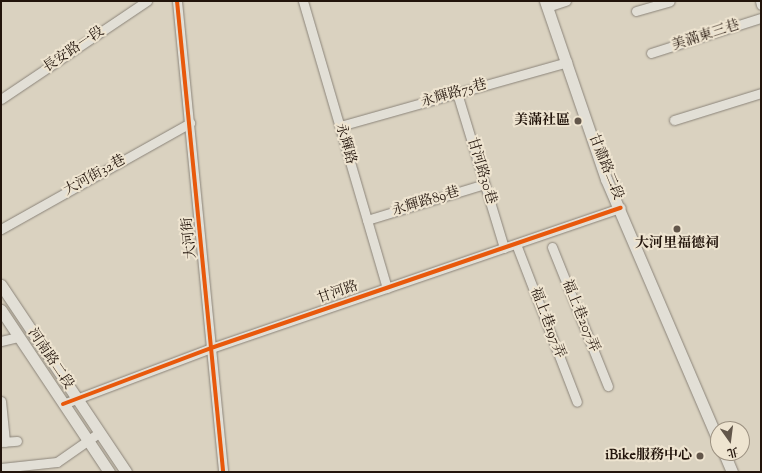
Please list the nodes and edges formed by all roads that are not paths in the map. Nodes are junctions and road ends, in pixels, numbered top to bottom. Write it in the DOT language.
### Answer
graph roads {
  1 [pos="147,1"];
  2 [pos="177,1"];
  3 [pos="566,1"];
  4 [pos="670,1"];
  5 [pos="760,1"];
  6 [pos="306,2"];
  7 [pos="546,4"];
  8 [pos="761,5"];
  9 [pos="636,11"];
  10 [pos="761,18"];
  11 [pos="651,53"];
  12 [pos="567,62"];
  13 [pos="458,93"];
  14 [pos="761,93"];
  15 [pos="1,99"];
  16 [pos="674,120"];
  17 [pos="190,123"];
  18 [pos="340,126"];
  19 [pos="485,184"];
  20 [pos="621,208"];
  21 [pos="367,220"];
  22 [pos="1,229"];
  23 [pos="516,244"];
  24 [pos="552,246"];
  25 [pos="504,248"];
  26 [pos="1,285"];
  27 [pos="387,288"];
  28 [pos="1,310"];
  29 [pos="19,337"];
  30 [pos="1,341"];
  31 [pos="211,348"];
  32 [pos="608,386"];
  33 [pos="76,397"];
  34 [pos="1,401"];
  35 [pos="577,402"];
  36 [pos="63,404"];
  37 [pos="710,421"];
  38 [pos="100,432"];
  39 [pos="87,440"];
  40 [pos="17,441"];
  41 [pos="3,442"];
  42 [pos="727,461"];
  43 [pos="56,462"];
  44 [pos="1,468"];
  45 [pos="58,472"];
  46 [pos="109,472"];
  47 [pos="126,472"];
  48 [pos="223,472"];
  49 [pos="732,472"];
  1 -- 15 [label="street, 長安路一段"];
  2 -- 17 [label="street, 大河街"];
  3 -- 7 [label="street"];
  4 -- 9 [label="street"];
  5 -- 8 [label="street"];
  6 -- 18 [label="street, 永輝路"];
  7 -- 12 [label="street, 甘肅路二段"];
  10 -- 11 [label="street, 美滿東三巷"];
  12 -- 13 [label="street, 永輝路75巷"];
  12 -- 20 [label="street, 甘肅路二段"];
  13 -- 18 [label="street, 永輝路75巷"];
  13 -- 19 [label="street, 甘河路30巷"];
  14 -- 16 [label="street"];
  17 -- 22 [label="street, 大河街32巷"];
  17 -- 31 [label="street, 大河街"];
  18 -- 21 [label="street, 永輝路"];
  19 -- 21 [label="street, 永輝路89巷"];
  19 -- 25 [label="street, 甘河路30巷"];
  20 -- 23 [label="street, 甘河路"];
  20 -- 37 [label="street, 甘肅路二段"];
  21 -- 27 [label="street, 永輝路"];
  23 -- 25 [label="street, 甘河路"];
  23 -- 35 [label="street, 福上巷197弄"];
  24 -- 32 [label="street, 福上巷207弄"];
  25 -- 27 [label="street, 甘河路"];
  26 -- 33 [label="street, 河南路二段"];
  27 -- 31 [label="street, 甘河路"];
  28 -- 29 [label="street, 河南路二段"];
  29 -- 30 [label="street"];
  29 -- 36 [label="street, 河南路二段"];
  31 -- 33 [label="street, 甘河路"];
  31 -- 48 [label="street, 大河街"];
  33 -- 36 [label="street, 甘河路"];
  33 -- 38 [label="street, 河南路二段"];
  34 -- 41 [label="street"];
  36 -- 39 [label="street, 河南路二段"];
  38 -- 39 [label="street"];
  38 -- 47 [label="street, 河南路二段"];
  39 -- 43 [label="street"];
  39 -- 46 [label="street, 河南路二段"];
  40 -- 41 [label="street"];
  42 -- 49 [label="street"];
  43 -- 44 [label="street"];
  43 -- 45 [label="street"];
}
